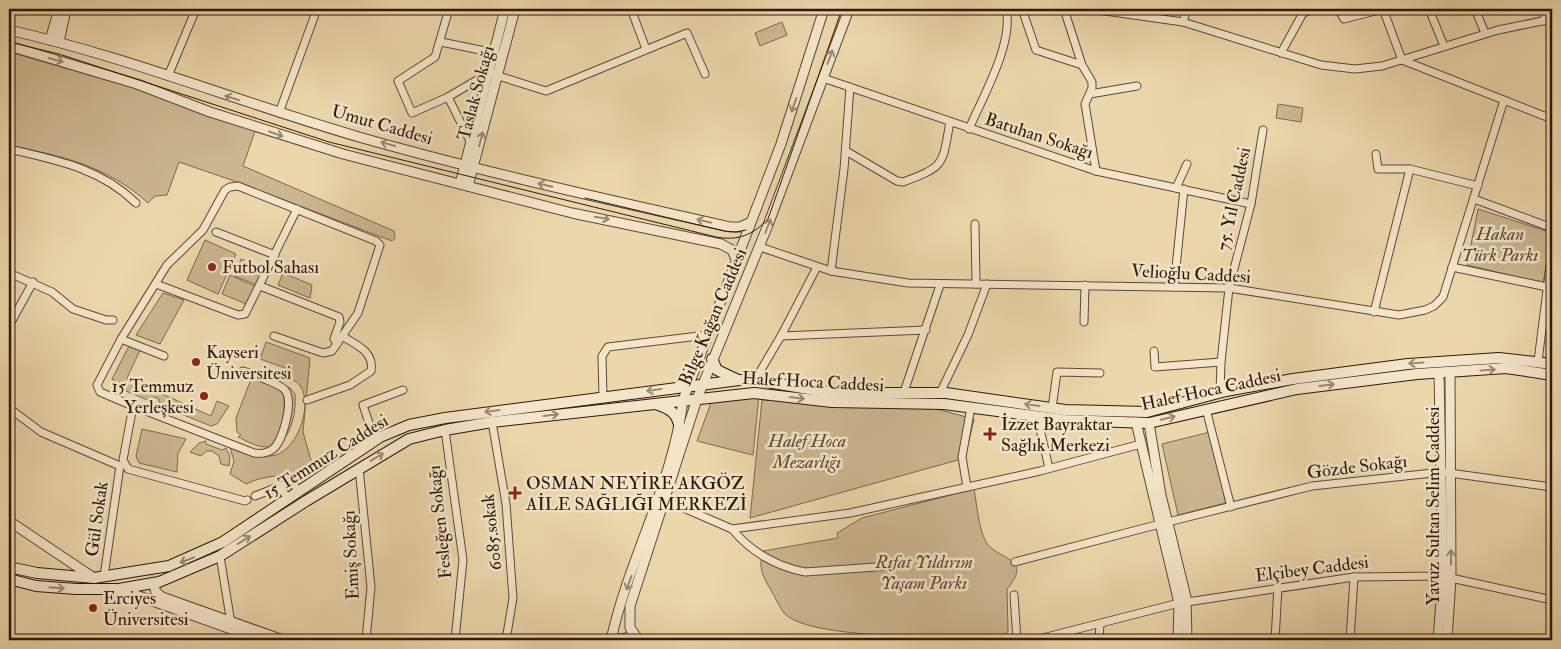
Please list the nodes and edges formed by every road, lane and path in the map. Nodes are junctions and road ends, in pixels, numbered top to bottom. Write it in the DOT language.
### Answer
graph roads {
  1 [pos="59,9"];
  2 [pos="66,9"];
  3 [pos="196,9"];
  4 [pos="317,9"];
  5 [pos="450,9"];
  6 [pos="505,9"];
  7 [pos="515,9"];
  8 [pos="631,9"];
  9 [pos="824,9"];
  10 [pos="849,9"];
  11 [pos="1006,9"];
  12 [pos="1022,9"];
  13 [pos="1064,9"];
  14 [pos="1091,9"];
  15 [pos="1186,9"];
  16 [pos="1314,9"];
  17 [pos="1338,9"];
  18 [pos="1383,9"];
  19 [pos="1429,9"];
  20 [pos="1475,9"];
  21 [pos="1546,9"];
  22 [pos="1552,19"];
  23 [pos="1544,21"];
  24 [pos="1183,22"];
  25 [pos="9,30"];
  26 [pos="1485,34"];
  27 [pos="54,41"];
  28 [pos="441,42"];
  29 [pos="9,46"];
  30 [pos="1444,46"];
  31 [pos="646,49"];
  32 [pos="495,53"];
  33 [pos="1281,53"];
  34 [pos="1402,60"];
  35 [pos="1082,65"];
  36 [pos="493,74"];
  37 [pos="705,74"];
  38 [pos="168,76"];
  39 [pos="823,78"];
  40 [pos="1137,86"];
  41 [pos="850,87"];
  42 [pos="1090,94"];
  43 [pos="448,97"];
  44 [pos="1504,100"];
  45 [pos="279,113"];
  46 [pos="1552,119"];
  47 [pos="950,122"];
  48 [pos="970,129"];
  49 [pos="1263,130"];
  50 [pos="471,143"];
  51 [pos="9,149"];
  52 [pos="846,152"];
  53 [pos="1376,154"];
  54 [pos="1187,164"];
  55 [pos="469,166"];
  56 [pos="1410,169"];
  57 [pos="1096,171"];
  58 [pos="464,185"];
  59 [pos="1478,186"];
  60 [pos="1180,188"];
  61 [pos="1474,199"];
  62 [pos="136,203"];
  63 [pos="1251,204"];
  64 [pos="297,210"];
  65 [pos="751,222"];
  66 [pos="975,224"];
  67 [pos="1552,228"];
  68 [pos="216,232"];
  69 [pos="760,247"];
  70 [pos="275,255"];
  71 [pos="1552,255"];
  72 [pos="737,261"];
  73 [pos="816,267"];
  74 [pos="1452,267"];
  75 [pos="831,270"];
  76 [pos="9,273"];
  77 [pos="33,282"];
  78 [pos="156,284"];
  79 [pos="976,284"];
  80 [pos="987,284"];
  81 [pos="940,285"];
  82 [pos="1085,285"];
  83 [pos="260,286"];
  84 [pos="1174,287"];
  85 [pos="1547,287"];
  86 [pos="1229,288"];
  87 [pos="1549,296"];
  88 [pos="1374,312"];
  89 [pos="113,320"];
  90 [pos="1084,322"];
  91 [pos="9,326"];
  92 [pos="926,330"];
  93 [pos="274,336"];
  94 [pos="342,336"];
  95 [pos="708,336"];
  96 [pos="781,336"];
  97 [pos="121,339"];
  98 [pos="337,344"];
  99 [pos="1154,352"];
  100 [pos="164,356"];
  101 [pos="712,359"];
  102 [pos="1221,362"];
  103 [pos="1538,362"];
  104 [pos="1552,364"];
  105 [pos="243,371"];
  106 [pos="1450,372"];
  107 [pos="1100,373"];
  108 [pos="1438,373"];
  109 [pos="1552,375"];
  110 [pos="739,380"];
  111 [pos="755,380"];
  112 [pos="702,384"];
  113 [pos="688,386"];
  114 [pos="403,390"];
  115 [pos="904,392"];
  116 [pos="940,393"];
  117 [pos="1220,393"];
  118 [pos="603,397"];
  119 [pos="696,399"];
  120 [pos="307,400"];
  121 [pos="683,400"];
  122 [pos="652,404"];
  123 [pos="133,406"];
  124 [pos="9,408"];
  125 [pos="971,408"];
  126 [pos="1052,408"];
  127 [pos="1206,409"];
  128 [pos="1041,417"];
  129 [pos="492,422"];
  130 [pos="1136,422"];
  131 [pos="1148,423"];
  132 [pos="444,430"];
  133 [pos="680,430"];
  134 [pos="374,441"];
  135 [pos="1141,444"];
  136 [pos="359,468"];
  137 [pos="1049,468"];
  138 [pos="1442,472"];
  139 [pos="1452,472"];
  140 [pos="967,487"];
  141 [pos="1552,487"];
  142 [pos="272,489"];
  143 [pos="299,491"];
  144 [pos="255,496"];
  145 [pos="288,498"];
  146 [pos="247,500"];
  147 [pos="665,500"];
  148 [pos="306,501"];
  149 [pos="1230,507"];
  150 [pos="295,508"];
  151 [pos="9,521"];
  152 [pos="1164,523"];
  153 [pos="732,528"];
  154 [pos="220,556"];
  155 [pos="1015,562"];
  156 [pos="890,566"];
  157 [pos="9,567"];
  158 [pos="144,570"];
  159 [pos="116,574"];
  160 [pos="99,577"];
  161 [pos="1354,577"];
  162 [pos="1447,577"];
  163 [pos="9,579"];
  164 [pos="153,583"];
  165 [pos="1278,587"];
  166 [pos="119,589"];
  167 [pos="1014,594"];
  168 [pos="1552,600"];
  169 [pos="1183,603"];
  170 [pos="231,623"];
  171 [pos="1100,624"];
  172 [pos="262,640"];
  173 [pos="283,640"];
  174 [pos="366,640"];
  175 [pos="456,640"];
  176 [pos="506,640"];
  177 [pos="611,640"];
  178 [pos="617,640"];
  179 [pos="638,640"];
  180 [pos="1017,640"];
  181 [pos="1036,640"];
  182 [pos="1099,640"];
  183 [pos="1178,640"];
  184 [pos="1186,640"];
  185 [pos="1275,640"];
  186 [pos="1350,640"];
  187 [pos="1438,640"];
  188 [pos="1447,640"];
  1 -- 27 [label="street"];
  2 -- 27 [label="street"];
  3 -- 38 [label="street"];
  4 -- 45 [label="street"];
  5 -- 28 [label="street"];
  6 -- 32 [label="street, Taslak Sokağı"];
  7 -- 36 [label="street, Taslak Sokağı"];
  8 -- 31 [label="street"];
  9 -- 65 [label="street, Bilge Kağan Caddesi, one-way"];
  39 -- 10 [label="street, Bilge Kağan Caddesi, one-way"];
  11 -- 48 [label="street"];
  12 -- 35 [label="street"];
  13 -- 35 [label="street"];
  14 -- 24 [label="street"];
  15 -- 24 [label="street"];
  16 -- 33 [label="street"];
  17 -- 18 [label="street"];
  18 -- 34 [label="street"];
  19 -- 30 [label="street"];
  20 -- 26 [label="street"];
  21 -- 23 [label="street"];
  22 -- 23 [label="street"];
  23 -- 26 [label="street"];
  24 -- 33 [label="street"];
  25 -- 27 [label="street, Umut Caddesi"];
  26 -- 30 [label="street"];
  27 -- 38 [label="street, Umut Caddesi"];
  28 -- 32 [label="street"];
  28 -- 43 [label="street"];
  29 -- 58 [label="street, Umut Caddesi, one-way"];
  30 -- 34 [label="street"];
  31 -- 36 [label="street"];
  31 -- 37 [label="street"];
  32 -- 36 [label="street, Taslak Sokağı"];
  33 -- 34 [label="street"];
  34 -- 44 [label="street"];
  35 -- 42 [label="street"];
  36 -- 43 [label="street"];
  36 -- 50 [label="street, Taslak Sokağı"];
  55 -- 36 [label="street, Taslak Sokağı, one-way"];
  45 -- 38 [label="street, Umut Caddesi, one-way"];
  39 -- 41 [label="street, Batuhan Sokağı"];
  69 -- 39 [label="street, Bilge Kağan Caddesi, one-way"];
  40 -- 42 [label="street"];
  41 -- 47 [label="street, Batuhan Sokağı"];
  41 -- 52 [label="street"];
  42 -- 57 [label="street"];
  43 -- 50 [label="street"];
  44 -- 46 [label="street"];
  44 -- 59 [label="street, Velioğlu Caddesi"];
  55 -- 45 [label="street, Umut Caddesi, one-way"];
  47 -- 48 [label="street, Batuhan Sokağı"];
  47 -- 52 [label="street"];
  48 -- 57 [label="street, Batuhan Sokağı"];
  49 -- 63 [label="street, 75. Yıl Caddesi"];
  50 -- 55 [label="street, Taslak Sokağı"];
  51 -- 62 [label="street"];
  52 -- 75 [label="street"];
  53 -- 56 [label="street"];
  54 -- 60 [label="street"];
  55 -- 58 [label="street, Taslak Sokağı"];
  65 -- 55 [label="street, Umut Caddesi, one-way"];
  56 -- 59 [label="street"];
  56 -- 88 [label="street"];
  57 -- 60 [label="street, Batuhan Sokağı"];
  58 -- 72 [label="street, Umut Caddesi, one-way"];
  59 -- 61 [label="street, Velioğlu Caddesi"];
  60 -- 63 [label="street, Batuhan Sokağı"];
  60 -- 84 [label="street"];
  61 -- 67 [label="street"];
  61 -- 74 [label="street, Velioğlu Caddesi"];
  63 -- 86 [label="street, 75. Yıl Caddesi"];
  64 -- 70 [label="street"];
  64 -- 78 [label="street"];
  64 -- 94 [label="street"];
  65 -- 72 [label="street, Bilge Kağan Caddesi"];
  66 -- 79 [label="street"];
  68 -- 70 [label="street"];
  69 -- 73 [label="street, Velioğlu Caddesi"];
  69 -- 101 [label="street, Bilge Kağan Caddesi"];
  70 -- 83 [label="street"];
  71 -- 85 [label="street"];
  72 -- 95 [label="street, Bilge Kağan Caddesi"];
  73 -- 75 [label="street, Velioğlu Caddesi"];
  73 -- 96 [label="street"];
  74 -- 85 [label="street"];
  74 -- 88 [label="street, Velioğlu Caddesi"];
  75 -- 81 [label="street, Velioğlu Caddesi"];
  76 -- 77 [label="street"];
  77 -- 89 [label="street"];
  77 -- 91 [label="street"];
  78 -- 83 [label="street"];
  78 -- 97 [label="street"];
  79 -- 80 [label="street, Velioğlu Caddesi"];
  79 -- 81 [label="street, Velioğlu Caddesi"];
  80 -- 82 [label="street, Velioğlu Caddesi"];
  80 -- 116 [label="street"];
  81 -- 92 [label="street"];
  82 -- 84 [label="street, Velioğlu Caddesi"];
  82 -- 90 [label="street"];
  83 -- 98 [label="street"];
  84 -- 86 [label="street, Velioğlu Caddesi"];
  85 -- 87 [label="street"];
  86 -- 88 [label="street, Velioğlu Caddesi"];
  86 -- 102 [label="street, 75. Yıl Caddesi"];
  87 -- 103 [label="street"];
  92 -- 96 [label="street"];
  92 -- 115 [label="street"];
  93 -- 98 [label="street"];
  94 -- 98 [label="street"];
  94 -- 120 [label="street"];
  95 -- 113 [label="street, Bilge Kağan Caddesi"];
  95 -- 118 [label="street"];
  96 -- 111 [label="street"];
  97 -- 100 [label="street"];
  97 -- 123 [label="street"];
  99 -- 102 [label="street"];
  101 -- 110 [label="main road"];
  101 -- 112 [label="street, Bilge Kağan Caddesi"];
  102 -- 117 [label="street, 75. Yıl Caddesi"];
  103 -- 104 [label="main road, Halef Hoca Caddesi"];
  103 -- 117 [label="main road, Halef Hoca Caddesi, one-way"];
  105 -- 123 [label="street"];
  106 -- 108 [label="main road, Halef Hoca Caddesi"];
  106 -- 109 [label="main road, Halef Hoca Caddesi, one-way"];
  106 -- 139 [label="street, Yavuz Sultan Selim Caddesi"];
  107 -- 126 [label="street"];
  127 -- 108 [label="main road, Halef Hoca Caddesi, one-way"];
  108 -- 138 [label="street, Yavuz Sultan Selim Caddesi"];
  110 -- 111 [label="main road, Halef Hoca Caddesi"];
  110 -- 112 [label="main road, Halef Hoca Caddesi"];
  111 -- 115 [label="main road, Halef Hoca Caddesi"];
  112 -- 113 [label="main road, 15 Temmuz Caddesi"];
  112 -- 119 [label="street, Bilge Kağan Caddesi"];
  113 -- 118 [label="main road, 15 Temmuz Caddesi, one-way"];
  113 -- 121 [label="street, Bilge Kağan Caddesi"];
  114 -- 134 [label="street"];
  115 -- 116 [label="main road, Halef Hoca Caddesi"];
  126 -- 116 [label="main road, Halef Hoca Caddesi, one-way"];
  117 -- 126 [label="main road, Halef Hoca Caddesi"];
  118 -- 134 [label="main road, 15 Temmuz Caddesi, one-way"];
  119 -- 121 [label="main road, 15 Temmuz Caddesi"];
  119 -- 125 [label="main road, Halef Hoca Caddesi, one-way"];
  119 -- 147 [label="street, Bilge Kağan Caddesi"];
  121 -- 122 [label="main road, 15 Temmuz Caddesi"];
  121 -- 133 [label="street, Bilge Kağan Caddesi"];
  129 -- 122 [label="main road, 15 Temmuz Caddesi, one-way"];
  122 -- 133 [label="main road"];
  123 -- 146 [label="street"];
  124 -- 160 [label="street, Gül Sokak"];
  125 -- 128 [label="main road, Halef Hoca Caddesi"];
  125 -- 140 [label="street"];
  131 -- 127 [label="main road, Halef Hoca Caddesi, one-way"];
  127 -- 149 [label="street"];
  128 -- 130 [label="main road, Halef Hoca Caddesi"];
  128 -- 137 [label="street"];
  129 -- 132 [label="main road, 15 Temmuz Caddesi"];
  129 -- 176 [label="street, 6085.sokak"];
  130 -- 131 [label="main road, Halef Hoca Caddesi"];
  130 -- 135 [label="street"];
  131 -- 152 [label="street"];
  136 -- 132 [label="main road, 15 Temmuz Caddesi, one-way"];
  132 -- 175 [label="street, Fesleğen Sokağı"];
  133 -- 177 [label="street, Bilge Kağan Caddesi, one-way"];
  134 -- 143 [label="main road, 15 Temmuz Caddesi"];
  135 -- 137 [label="street"];
  135 -- 152 [label="street"];
  136 -- 148 [label="main road, 15 Temmuz Caddesi"];
  136 -- 174 [label="street, Emiş Sokağı"];
  137 -- 140 [label="street"];
  138 -- 139 [label="street, Gözde Sokağı"];
  138 -- 149 [label="street, Gözde Sokağı"];
  138 -- 162 [label="street, Yavuz Sultan Selim Caddesi"];
  139 -- 141 [label="street, Gözde Sokağı"];
  162 -- 139 [label="street, Yavuz Sultan Selim Caddesi, one-way"];
  140 -- 153 [label="street"];
  142 -- 143 [label="street"];
  142 -- 144 [label="street"];
  142 -- 145 [label="street"];
  143 -- 145 [label="main road, 15 Temmuz Caddesi"];
  143 -- 148 [label="main road"];
  145 -- 150 [label="main road"];
  145 -- 158 [label="main road, 15 Temmuz Caddesi, one-way"];
  147 -- 153 [label="street"];
  147 -- 179 [label="street, Bilge Kağan Caddesi"];
  148 -- 150 [label="main road, 15 Temmuz Caddesi"];
  149 -- 152 [label="street, Gözde Sokağı"];
  154 -- 150 [label="main road, 15 Temmuz Caddesi, one-way"];
  151 -- 160 [label="street"];
  152 -- 155 [label="street, Gözde Sokağı"];
  152 -- 169 [label="street"];
  153 -- 156 [label="street"];
  154 -- 164 [label="main road, 15 Temmuz Caddesi"];
  154 -- 170 [label="street"];
  157 -- 160 [label="main road, 15 Temmuz Caddesi"];
  158 -- 159 [label="main road, 15 Temmuz Caddesi"];
  158 -- 164 [label="main road"];
  159 -- 160 [label="main road, 15 Temmuz Caddesi"];
  159 -- 166 [label="main road"];
  161 -- 162 [label="street, Elçibey Caddesi"];
  161 -- 165 [label="street, Elçibey Caddesi"];
  161 -- 186 [label="street"];
  162 -- 168 [label="street, Elçibey Caddesi"];
  162 -- 187 [label="street, Yavuz Sultan Selim Caddesi"];
  162 -- 188 [label="street, Yavuz Sultan Selim Caddesi"];
  163 -- 166 [label="main road, 15 Temmuz Caddesi, one-way"];
  164 -- 166 [label="main road, 15 Temmuz Caddesi"];
  164 -- 170 [label="street"];
  165 -- 169 [label="street, Elçibey Caddesi"];
  165 -- 185 [label="street"];
  166 -- 172 [label="street"];
  167 -- 180 [label="street"];
  169 -- 171 [label="street, Elçibey Caddesi"];
  169 -- 183 [label="street"];
  169 -- 184 [label="street"];
  170 -- 173 [label="street"];
  171 -- 181 [label="street, Elçibey Caddesi"];
  171 -- 182 [label="street"];
  178 -- 179 [label="street"];
}
